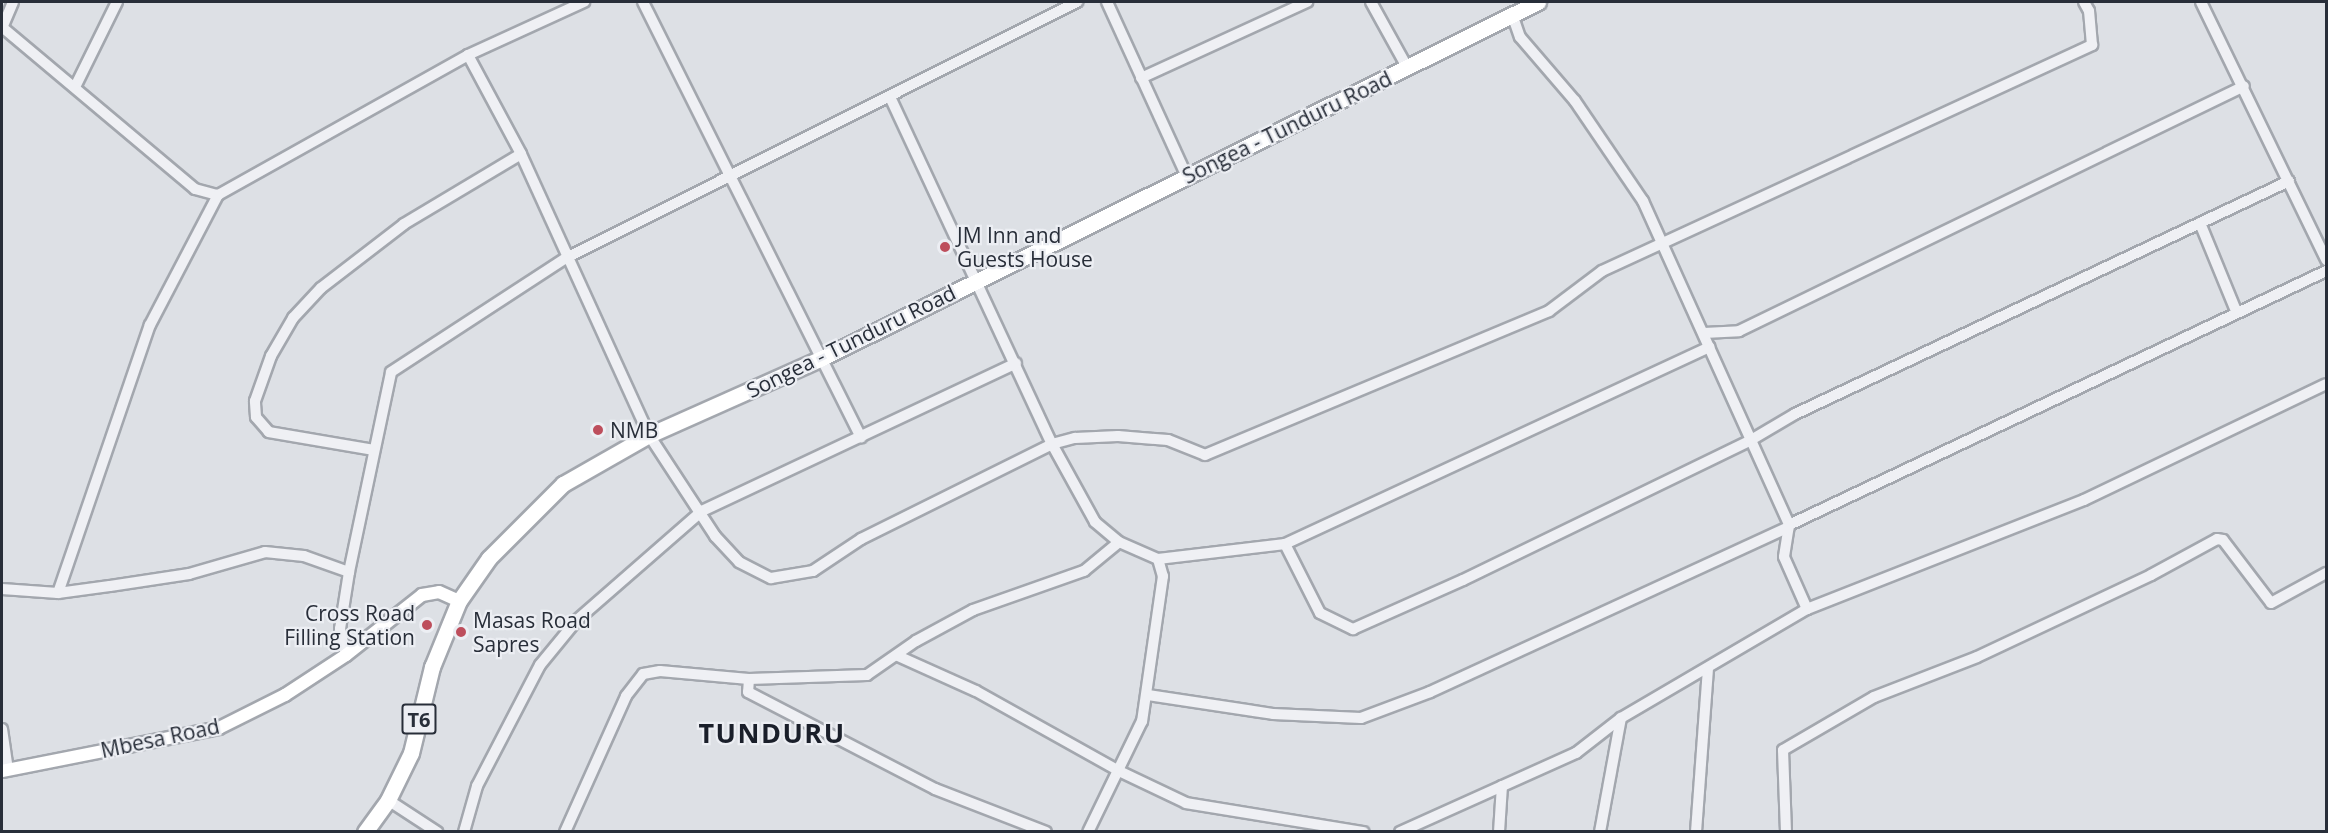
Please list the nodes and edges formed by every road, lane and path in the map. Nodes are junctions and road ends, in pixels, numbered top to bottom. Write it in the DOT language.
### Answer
graph roads {
  1 [pos="13,2"];
  2 [pos="117,2"];
  3 [pos="584,2"];
  4 [pos="643,2"];
  5 [pos="1077,2"];
  6 [pos="1107,2"];
  7 [pos="1307,2"];
  8 [pos="1371,2"];
  9 [pos="1538,2"];
  10 [pos="2084,2"];
  11 [pos="2201,2"];
  12 [pos="1513,16"];
  13 [pos="2,27"];
  14 [pos="468,55"];
  15 [pos="1407,67"];
  16 [pos="1141,78"];
  17 [pos="2244,86"];
  18 [pos="75,87"];
  19 [pos="890,98"];
  20 [pos="521,154"];
  21 [pos="731,174"];
  22 [pos="1187,177"];
  23 [pos="2289,180"];
  24 [pos="218,195"];
  25 [pos="2200,223"];
  26 [pos="1663,245"];
  27 [pos="566,258"];
  28 [pos="2326,260"];
  29 [pos="2326,271"];
  30 [pos="976,281"];
  31 [pos="2237,313"];
  32 [pos="1704,333"];
  33 [pos="1710,347"];
  34 [pos="820,358"];
  35 [pos="1016,363"];
  36 [pos="2326,384"];
  37 [pos="649,435"];
  38 [pos="861,438"];
  39 [pos="1751,440"];
  40 [pos="1052,444"];
  41 [pos="374,450"];
  42 [pos="702,511"];
  43 [pos="1789,526"];
  44 [pos="1119,542"];
  45 [pos="1285,544"];
  46 [pos="1158,559"];
  47 [pos="349,572"];
  48 [pos="2326,573"];
  49 [pos="2,589"];
  50 [pos="58,593"];
  51 [pos="459,601"];
  52 [pos="1807,609"];
  53 [pos="346,655"];
  54 [pos="898,656"];
  55 [pos="1708,668"];
  56 [pos="749,679"];
  57 [pos="1148,695"];
  58 [pos="1621,718"];
  59 [pos="2,729"];
  60 [pos="5,771"];
  61 [pos="1119,771"];
  62 [pos="1502,786"];
  63 [pos="388,800"];
  64 [pos="365,831"];
  65 [pos="437,831"];
  66 [pos="464,831"];
  67 [pos="565,831"];
  68 [pos="1046,831"];
  69 [pos="1088,831"];
  70 [pos="1364,831"];
  71 [pos="1400,831"];
  72 [pos="1499,831"];
  73 [pos="1600,831"];
  74 [pos="1696,831"];
  75 [pos="1786,831"];
  1 -- 13 [label="street"];
  2 -- 18 [label="street"];
  3 -- 14 [label="street"];
  4 -- 21 [label="street"];
  5 -- 19 [label="street"];
  6 -- 16 [label="street"];
  7 -- 16 [label="street"];
  8 -- 15 [label="street"];
  9 -- 12 [label="highway, Songea - Tunduru Road / T6"];
  10 -- 26 [label="street"];
  11 -- 17 [label="street"];
  12 -- 15 [label="highway, Songea - Tunduru Road / T6"];
  12 -- 26 [label="street"];
  13 -- 18 [label="street"];
  14 -- 20 [label="street"];
  14 -- 24 [label="street"];
  15 -- 22 [label="highway, Songea - Tunduru Road / T6"];
  16 -- 22 [label="street"];
  17 -- 23 [label="street"];
  17 -- 32 [label="street"];
  18 -- 24 [label="street"];
  19 -- 21 [label="street"];
  19 -- 30 [label="street"];
  20 -- 27 [label="street"];
  20 -- 41 [label="street"];
  21 -- 27 [label="street"];
  21 -- 34 [label="street"];
  22 -- 30 [label="highway, Songea - Tunduru Road / T6"];
  23 -- 25 [label="street"];
  23 -- 28 [label="street"];
  24 -- 50 [label="street"];
  25 -- 31 [label="street"];
  25 -- 39 [label="street"];
  26 -- 32 [label="street"];
  26 -- 40 [label="street"];
  27 -- 37 [label="street"];
  27 -- 41 [label="street"];
  29 -- 31 [label="street"];
  30 -- 34 [label="highway, Songea - Tunduru Road / T6"];
  30 -- 35 [label="street"];
  31 -- 43 [label="street"];
  32 -- 33 [label="street"];
  33 -- 39 [label="street"];
  33 -- 45 [label="street"];
  34 -- 37 [label="highway, Songea - Tunduru Road / T6"];
  34 -- 38 [label="street"];
  35 -- 38 [label="street"];
  35 -- 40 [label="street"];
  36 -- 52 [label="street"];
  37 -- 42 [label="street"];
  37 -- 51 [label="highway, Songea - Tunduru Road / T6"];
  38 -- 42 [label="street"];
  39 -- 43 [label="street"];
  39 -- 45 [label="street"];
  40 -- 42 [label="street"];
  40 -- 44 [label="street"];
  41 -- 47 [label="street"];
  42 -- 66 [label="street"];
  43 -- 52 [label="street"];
  43 -- 57 [label="street"];
  44 -- 46 [label="street"];
  44 -- 54 [label="street"];
  45 -- 46 [label="street"];
  46 -- 57 [label="street"];
  47 -- 50 [label="street"];
  47 -- 53 [label="street"];
  48 -- 75 [label="street"];
  49 -- 50 [label="street"];
  51 -- 53 [label="main road, Mbesa Road"];
  51 -- 63 [label="highway, T6"];
  52 -- 55 [label="street"];
  53 -- 60 [label="main road, Mbesa Road"];
  54 -- 56 [label="street"];
  54 -- 61 [label="street"];
  55 -- 58 [label="street"];
  55 -- 74 [label="street"];
  56 -- 67 [label="street"];
  56 -- 68 [label="street"];
  57 -- 61 [label="street"];
  58 -- 62 [label="street"];
  58 -- 73 [label="street"];
  59 -- 60 [label="street"];
  61 -- 69 [label="street"];
  61 -- 70 [label="street"];
  62 -- 71 [label="street"];
  62 -- 72 [label="street"];
  63 -- 64 [label="highway, T6"];
  63 -- 65 [label="street"];
}
